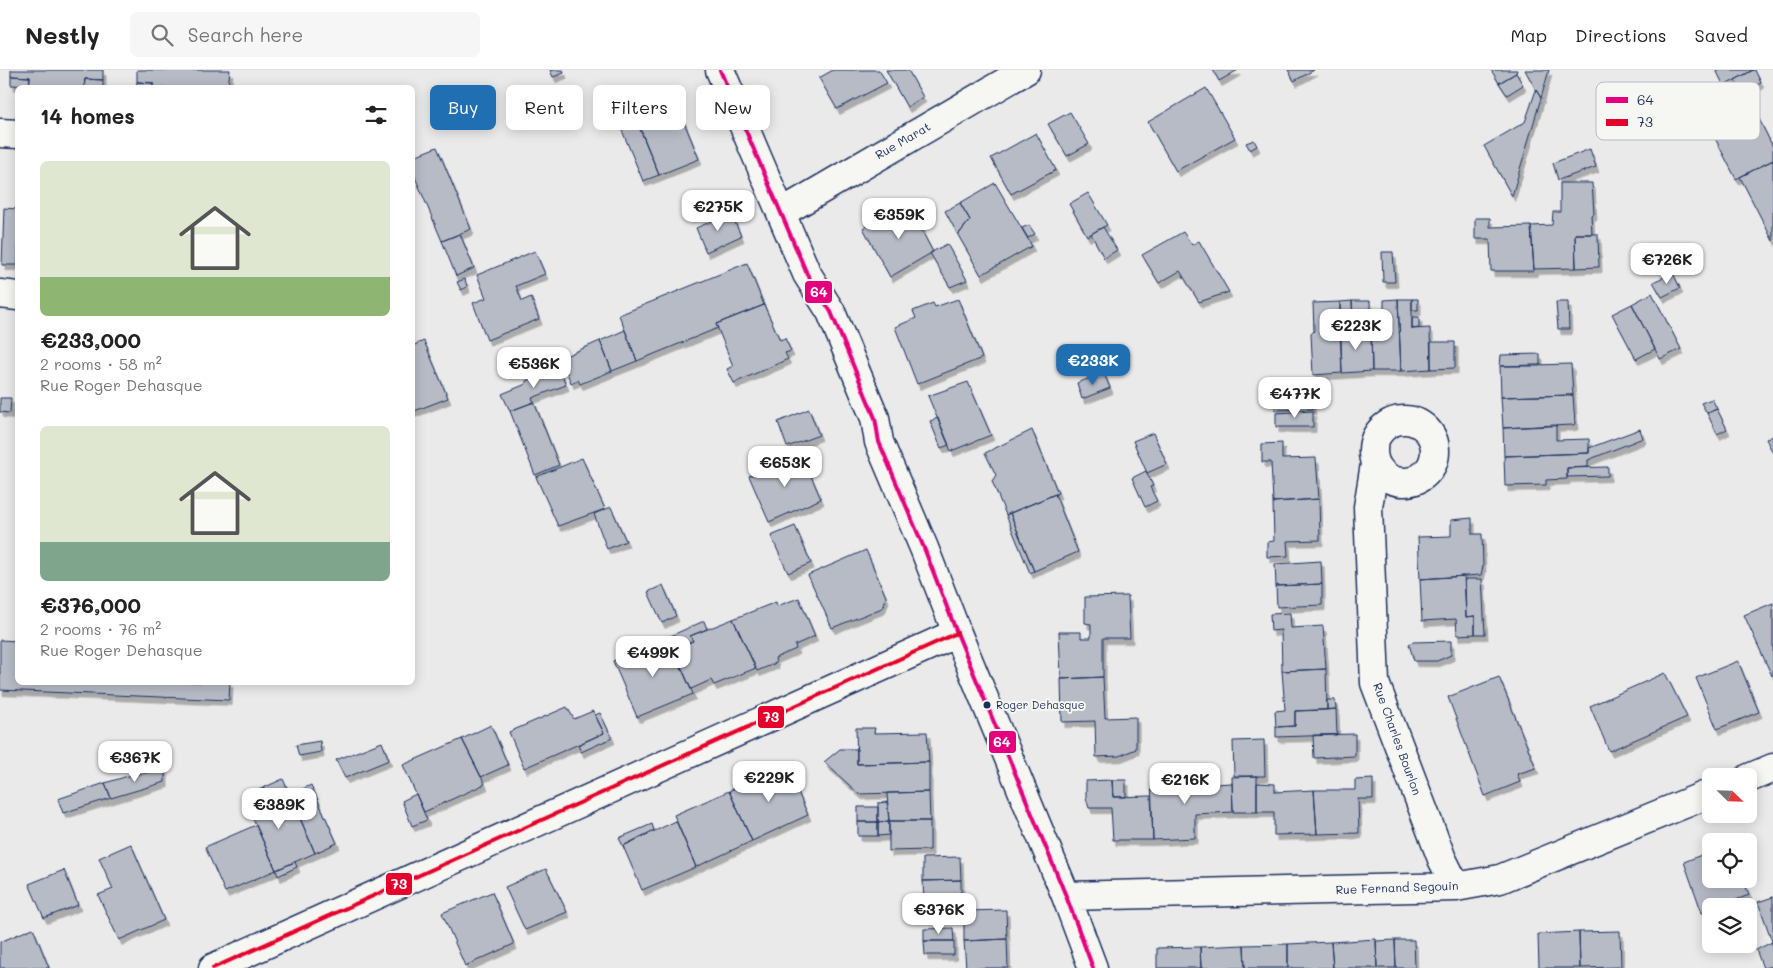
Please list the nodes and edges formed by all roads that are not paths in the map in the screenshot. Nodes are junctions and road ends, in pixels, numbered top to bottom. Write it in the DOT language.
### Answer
graph roads {
  1 [pos="720,70"];
  2 [pos="1026,70"];
  3 [pos="0,133"];
  4 [pos="15,134"];
  5 [pos="781,213"];
  6 [pos="0,294"];
  7 [pos="15,296"];
  8 [pos="1376,464"];
  9 [pos="957,633"];
  10 [pos="1773,768"];
  11 [pos="1758,774"];
  12 [pos="1702,797"];
  13 [pos="1456,887"];
  14 [pos="1066,896"];
  15 [pos="213,968"];
  16 [pos="1093,968"];
  1 -- 5 [label="street"];
  2 -- 5 [label="street, Rue Marat"];
  3 -- 4 [label="street"];
  5 -- 9 [label="street"];
  6 -- 7 [label="street"];
  8 -- 13 [label="street, Rue Charles Bourlon"];
  9 -- 14 [label="street"];
  9 -- 15 [label="street"];
  10 -- 11 [label="street"];
  12 -- 13 [label="street, Rue Fernand Segouin"];
  13 -- 14 [label="street, Rue Fernand Segouin"];
  14 -- 16 [label="street"];
}
